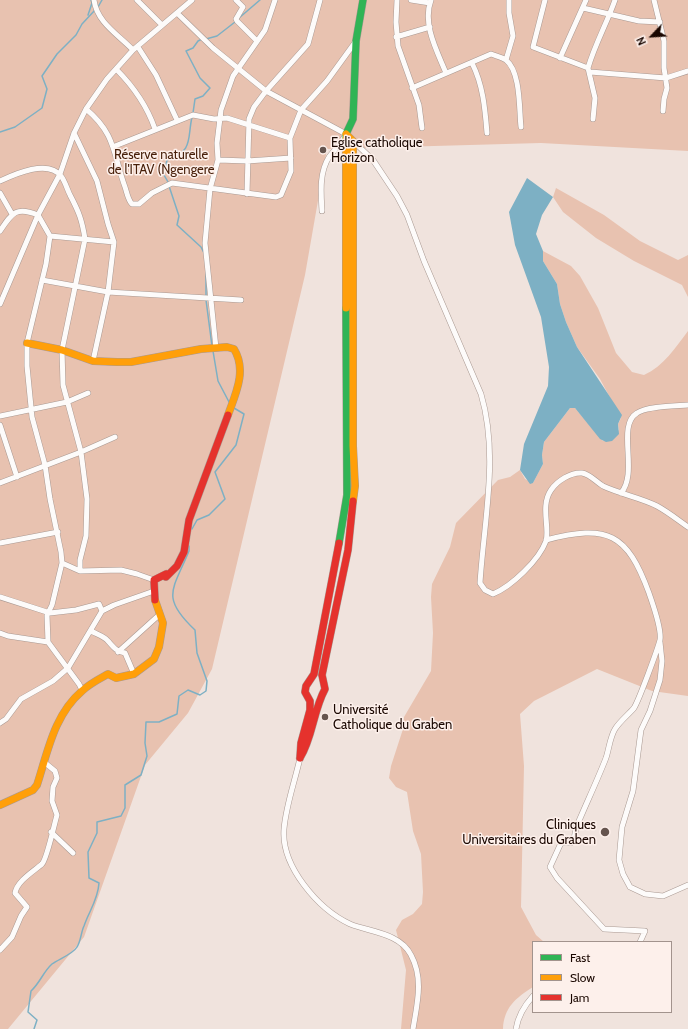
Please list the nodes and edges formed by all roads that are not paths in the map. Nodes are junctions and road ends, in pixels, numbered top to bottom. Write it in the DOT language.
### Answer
graph roads {
  1 [pos="94,0"];
  2 [pos="137,0"];
  3 [pos="191,0"];
  4 [pos="236,0"];
  5 [pos="275,0"];
  6 [pos="320,0"];
  7 [pos="363,0"];
  8 [pos="397,0"];
  9 [pos="411,0"];
  10 [pos="509,0"];
  11 [pos="545,0"];
  12 [pos="586,0"];
  13 [pos="615,0"];
  14 [pos="654,0"];
  15 [pos="430,2"];
  16 [pos="583,8"];
  17 [pos="178,12"];
  18 [pos="610,15"];
  19 [pos="660,22"];
  20 [pos="162,25"];
  21 [pos="430,27"];
  22 [pos="396,38"];
  23 [pos="257,41"];
  24 [pos="356,41"];
  25 [pos="136,49"];
  26 [pos="560,58"];
  27 [pos="506,60"];
  28 [pos="472,63"];
  29 [pos="237,68"];
  30 [pos="116,69"];
  31 [pos="589,70"];
  32 [pos="688,71"];
  33 [pos="446,73"];
  34 [pos="666,78"];
  35 [pos="412,88"];
  36 [pos="266,91"];
  37 [pos="86,109"];
  38 [pos="301,110"];
  39 [pos="663,111"];
  40 [pos="220,119"];
  41 [pos="593,119"];
  42 [pos="177,120"];
  43 [pos="248,125"];
  44 [pos="521,127"];
  45 [pos="422,128"];
  46 [pos="155,129"];
  47 [pos="74,133"];
  48 [pos="487,133"];
  49 [pos="346,134"];
  50 [pos="290,138"];
  51 [pos="354,142"];
  52 [pos="115,146"];
  53 [pos="291,158"];
  54 [pos="218,160"];
  55 [pos="247,161"];
  56 [pos="60,174"];
  57 [pos="0,181"];
  58 [pos="210,189"];
  59 [pos="0,194"];
  60 [pos="247,194"];
  61 [pos="322,211"];
  62 [pos="12,214"];
  63 [pos="38,215"];
  64 [pos="0,231"];
  65 [pos="50,236"];
  66 [pos="85,239"];
  67 [pos="114,242"];
  68 [pos="42,280"];
  69 [pos="75,286"];
  70 [pos="108,292"];
  71 [pos="207,299"];
  72 [pos="241,300"];
  73 [pos="0,304"];
  74 [pos="27,343"];
  75 [pos="213,348"];
  76 [pos="62,350"];
  77 [pos="93,361"];
  78 [pos="88,393"];
  79 [pos="67,402"];
  80 [pos="688,405"];
  81 [pos="31,410"];
  82 [pos="0,416"];
  83 [pos="0,425"];
  84 [pos="115,437"];
  85 [pos="81,452"];
  86 [pos="45,465"];
  87 [pos="17,477"];
  88 [pos="0,483"];
  89 [pos="620,494"];
  90 [pos="688,527"];
  91 [pos="58,532"];
  92 [pos="546,540"];
  93 [pos="0,543"];
  94 [pos="62,564"];
  95 [pos="80,571"];
  96 [pos="154,580"];
  97 [pos="154,591"];
  98 [pos="0,597"];
  99 [pos="102,611"];
  100 [pos="50,613"];
  101 [pos="159,615"];
  102 [pos="91,631"];
  103 [pos="0,633"];
  104 [pos="660,639"];
  105 [pos="48,642"];
  106 [pos="118,652"];
  107 [pos="68,668"];
  108 [pos="134,674"];
  109 [pos="314,674"];
  110 [pos="322,675"];
  111 [pos="82,690"];
  112 [pos="310,701"];
  113 [pos="318,702"];
  114 [pos="0,723"];
  115 [pos="300,758"];
  116 [pos="44,762"];
  117 [pos="0,805"];
  118 [pos="51,832"];
  119 [pos="73,853"];
  120 [pos="688,885"];
  121 [pos="640,941"];
  122 [pos="0,950"];
  123 [pos="532,997"];
  124 [pos="413,1029"];
  125 [pos="516,1029"];
  1 -- 25 [label="street"];
  2 -- 20 [label="street"];
  3 -- 17 [label="street"];
  4 -- 23 [label="street"];
  5 -- 23 [label="street"];
  6 -- 36 [label="street"];
  7 -- 24 [label="street"];
  8 -- 22 [label="street"];
  9 -- 15 [label="street"];
  10 -- 27 [label="street"];
  11 -- 26 [label="street"];
  12 -- 16 [label="street"];
  13 -- 18 [label="street"];
  14 -- 19 [label="street"];
  15 -- 21 [label="street"];
  16 -- 18 [label="street"];
  16 -- 26 [label="street"];
  17 -- 20 [label="street"];
  17 -- 29 [label="street"];
  18 -- 19 [label="street"];
  18 -- 31 [label="street"];
  19 -- 34 [label="street"];
  20 -- 25 [label="street"];
  21 -- 22 [label="street"];
  21 -- 33 [label="street"];
  22 -- 35 [label="street"];
  23 -- 29 [label="street"];
  24 -- 38 [label="street"];
  24 -- 49 [label="street"];
  25 -- 30 [label="street"];
  25 -- 42 [label="street"];
  26 -- 31 [label="street"];
  27 -- 28 [label="street"];
  27 -- 44 [label="street"];
  28 -- 33 [label="street"];
  28 -- 48 [label="street"];
  29 -- 36 [label="street"];
  29 -- 40 [label="street"];
  30 -- 37 [label="street"];
  30 -- 46 [label="street"];
  31 -- 34 [label="street"];
  31 -- 41 [label="street"];
  32 -- 34 [label="street"];
  33 -- 35 [label="street"];
  34 -- 39 [label="street"];
  35 -- 45 [label="street"];
  36 -- 38 [label="street"];
  36 -- 43 [label="street"];
  37 -- 47 [label="street"];
  37 -- 52 [label="street"];
  38 -- 49 [label="street"];
  38 -- 50 [label="street"];
  40 -- 42 [label="street"];
  40 -- 43 [label="street"];
  40 -- 54 [label="street"];
  42 -- 46 [label="street"];
  43 -- 50 [label="street"];
  43 -- 55 [label="street"];
  46 -- 52 [label="street"];
  47 -- 56 [label="street"];
  47 -- 67 [label="street"];
  49 -- 51 [label="street"];
  49 -- 61 [label="street"];
  49 -- 109 [label="street"];
  50 -- 53 [label="street"];
  51 -- 92 [label="street"];
  51 -- 110 [label="street"];
  52 -- 58 [label="street"];
  53 -- 55 [label="street"];
  53 -- 60 [label="street"];
  54 -- 55 [label="street"];
  54 -- 58 [label="street"];
  55 -- 60 [label="street"];
  56 -- 57 [label="street"];
  56 -- 63 [label="street"];
  56 -- 66 [label="street"];
  58 -- 60 [label="street"];
  58 -- 71 [label="street"];
  59 -- 62 [label="street"];
  62 -- 63 [label="street"];
  62 -- 64 [label="street"];
  63 -- 65 [label="street"];
  63 -- 73 [label="street"];
  65 -- 66 [label="street"];
  65 -- 68 [label="street"];
  66 -- 67 [label="street"];
  66 -- 69 [label="street"];
  67 -- 70 [label="street"];
  68 -- 69 [label="street"];
  68 -- 74 [label="street"];
  69 -- 70 [label="street"];
  69 -- 76 [label="street"];
  70 -- 71 [label="street"];
  70 -- 77 [label="street"];
  71 -- 72 [label="street"];
  71 -- 75 [label="street"];
  74 -- 76 [label="street"];
  74 -- 81 [label="street"];
  75 -- 77 [label="street"];
  75 -- 96 [label="street"];
  76 -- 77 [label="street"];
  76 -- 79 [label="street"];
  78 -- 79 [label="street"];
  79 -- 81 [label="street"];
  79 -- 85 [label="street"];
  80 -- 89 [label="street"];
  81 -- 82 [label="street"];
  81 -- 86 [label="street"];
  83 -- 87 [label="street"];
  84 -- 85 [label="street"];
  85 -- 86 [label="street"];
  85 -- 95 [label="street"];
  86 -- 87 [label="street"];
  86 -- 91 [label="street"];
  87 -- 88 [label="street"];
  89 -- 90 [label="street"];
  89 -- 92 [label="street"];
  91 -- 93 [label="street"];
  91 -- 94 [label="street"];
  92 -- 104 [label="street"];
  94 -- 95 [label="street"];
  94 -- 100 [label="street"];
  95 -- 96 [label="street"];
  96 -- 97 [label="street"];
  97 -- 99 [label="street"];
  97 -- 101 [label="street"];
  98 -- 100 [label="street"];
  99 -- 100 [label="street"];
  99 -- 102 [label="street"];
  100 -- 105 [label="street"];
  101 -- 106 [label="street"];
  101 -- 108 [label="street"];
  102 -- 106 [label="street"];
  102 -- 107 [label="street"];
  103 -- 105 [label="street"];
  104 -- 120 [label="street"];
  104 -- 121 [label="street"];
  105 -- 107 [label="street"];
  106 -- 108 [label="street"];
  107 -- 111 [label="street"];
  107 -- 114 [label="street"];
  108 -- 111 [label="street"];
  109 -- 110 [label="street"];
  109 -- 112 [label="street"];
  110 -- 113 [label="street"];
  111 -- 116 [label="street"];
  112 -- 113 [label="street"];
  112 -- 115 [label="street"];
  113 -- 115 [label="street"];
  115 -- 124 [label="street"];
  116 -- 117 [label="street"];
  116 -- 118 [label="street"];
  118 -- 119 [label="street"];
  118 -- 122 [label="street"];
  123 -- 125 [label="street"];
}
